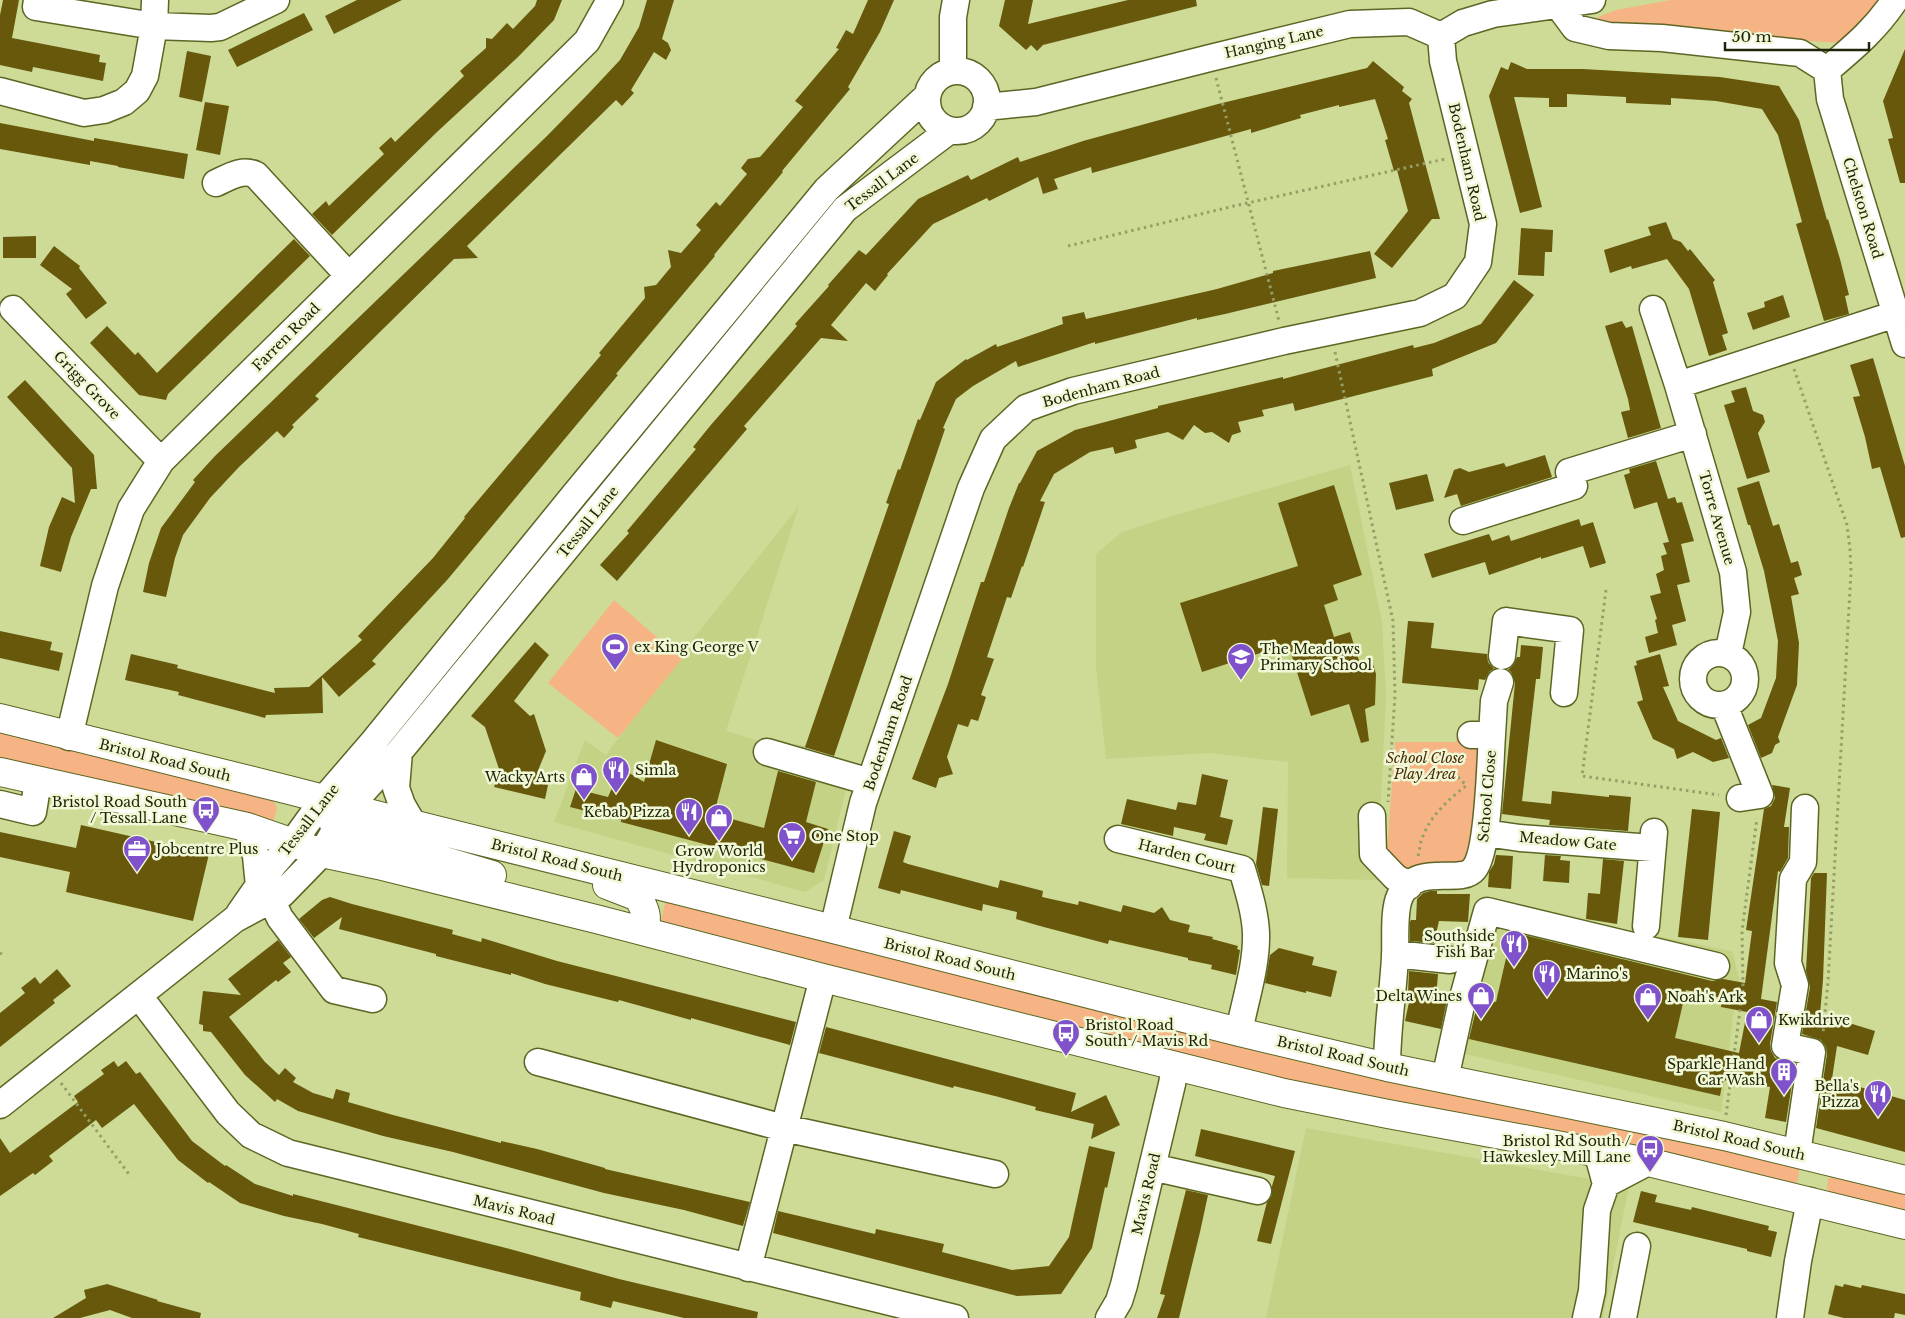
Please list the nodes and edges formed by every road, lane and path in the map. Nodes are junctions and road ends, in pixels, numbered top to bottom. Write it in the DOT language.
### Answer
graph roads {
  1 [pos="37,0"];
  2 [pos="155,0"];
  3 [pos="276,0"];
  4 [pos="610,0"];
  5 [pos="956,0"];
  6 [pos="1592,0"];
  7 [pos="1895,0"];
  8 [pos="1558,5"];
  9 [pos="154,26"];
  10 [pos="1441,36"];
  11 [pos="1210,58"];
  12 [pos="953,70"];
  13 [pos="1827,70"];
  14 [pos="0,91"];
  15 [pos="926,97"];
  16 [pos="986,107"];
  17 [pos="950,130"];
  18 [pos="1465,154"];
  19 [pos="216,183"];
  20 [pos="1249,203"];
  21 [pos="1068,246"];
  22 [pos="349,276"];
  23 [pos="1653,309"];
  24 [pos="13,310"];
  25 [pos="1896,314"];
  26 [pos="1331,332"];
  27 [pos="1284,341"];
  28 [pos="1905,344"];
  29 [pos="1788,349"];
  30 [pos="1678,385"];
  31 [pos="1693,434"];
  32 [pos="161,462"];
  33 [pos="1463,521"];
  34 [pos="1606,590"];
  35 [pos="1728,654"];
  36 [pos="1502,656"];
  37 [pos="1497,691"];
  38 [pos="1564,693"];
  39 [pos="1724,705"];
  40 [pos="0,718"];
  41 [pos="69,736"];
  42 [pos="399,752"];
  43 [pos="768,752"];
  44 [pos="0,772"];
  45 [pos="1458,777"];
  46 [pos="1478,779"];
  47 [pos="38,781"];
  48 [pos="870,782"];
  49 [pos="1750,797"];
  50 [pos="0,804"];
  51 [pos="1805,808"];
  52 [pos="336,812"];
  53 [pos="1380,813"];
  54 [pos="413,824"];
  55 [pos="247,828"];
  56 [pos="1485,833"];
  57 [pos="1118,838"];
  58 [pos="293,842"];
  59 [pos="322,853"];
  60 [pos="569,863"];
  61 [pos="1415,882"];
  62 [pos="265,893"];
  63 [pos="596,919"];
  64 [pos="1646,926"];
  65 [pos="833,929"];
  66 [pos="643,931"];
  67 [pos="1395,954"];
  68 [pos="1450,960"];
  69 [pos="1716,966"];
  70 [pos="823,978"];
  71 [pos="139,996"];
  72 [pos="373,999"];
  73 [pos="1239,1032"];
  74 [pos="1823,1034"];
  75 [pos="538,1062"];
  76 [pos="48,1067"];
  77 [pos="1175,1067"];
  78 [pos="1387,1067"];
  79 [pos="1445,1079"];
  80 [pos="0,1105"];
  81 [pos="784,1128"];
  82 [pos="1724,1136"];
  83 [pos="1596,1151"];
  84 [pos="1806,1155"];
  85 [pos="1648,1162"];
  86 [pos="1152,1167"];
  87 [pos="996,1174"];
  88 [pos="130,1178"];
  89 [pos="1905,1180"];
  90 [pos="1606,1184"];
  91 [pos="1258,1192"];
  92 [pos="1810,1201"];
  93 [pos="1905,1225"];
  94 [pos="1637,1246"];
  95 [pos="748,1268"];
  96 [pos="955,1318"];
  97 [pos="1109,1318"];
  98 [pos="1586,1318"];
  99 [pos="1623,1318"];
  100 [pos="1790,1318"];
  1 -- 9 [label="street"];
  2 -- 9 [label="street"];
  3 -- 9 [label="street"];
  4 -- 22 [label="street, Farren Road"];
  5 -- 12 [label="street"];
  6 -- 8 [label="street"];
  7 -- 13 [label="street"];
  8 -- 10 [label="street"];
  8 -- 13 [label="street"];
  9 -- 14 [label="street"];
  10 -- 11 [label="street, Hanging Lane"];
  10 -- 18 [label="street, Bodenham Road"];
  11 -- 16 [label="street, Hanging Lane"];
  11 -- 20 [label="path"];
  12 -- 15 [label="street"];
  12 -- 16 [label="street"];
  13 -- 25 [label="street, Chelston Road"];
  15 -- 17 [label="street"];
  15 -- 52 [label="street, Tessall Lane"];
  16 -- 17 [label="street"];
  17 -- 42 [label="street, Tessall Lane"];
  18 -- 20 [label="path"];
  18 -- 26 [label="street, Bodenham Road"];
  19 -- 22 [label="street"];
  20 -- 21 [label="path"];
  20 -- 27 [label="path"];
  22 -- 32 [label="street, Farren Road"];
  23 -- 30 [label="street, Torre Avenue"];
  24 -- 32 [label="street, Grigg Grove"];
  25 -- 28 [label="street, Chelston Road"];
  25 -- 29 [label="street"];
  26 -- 27 [label="street, Bodenham Road"];
  26 -- 53 [label="path"];
  27 -- 48 [label="street, Bodenham Road"];
  29 -- 30 [label="street"];
  29 -- 74 [label="path"];
  30 -- 31 [label="street, Torre Avenue"];
  31 -- 33 [label="street"];
  31 -- 35 [label="street, Torre Avenue"];
  32 -- 41 [label="street, Farren Road"];
  34 -- 49 [label="path"];
  35 -- 39 [label="street"];
  35 -- 39 [label="street"];
  36 -- 38 [label="street"];
  37 -- 46 [label="street, School Close"];
  39 -- 49 [label="street"];
  40 -- 41 [label="highway, Bristol Road South"];
  41 -- 52 [label="highway, Bristol Road South"];
  42 -- 52 [label="street, Tessall Lane"];
  42 -- 54 [label="street"];
  43 -- 48 [label="street"];
  44 -- 47 [label="highway"];
  45 -- 46 [label="path"];
  46 -- 56 [label="street, School Close"];
  46 -- 61 [label="path"];
  47 -- 50 [label="street"];
  47 -- 55 [label="highway"];
  48 -- 65 [label="street, Bodenham Road"];
  49 -- 82 [label="path"];
  51 -- 84 [label="street"];
  52 -- 54 [label="highway, Bristol Road South"];
  52 -- 58 [label="street, Tessall Lane"];
  52 -- 59 [label="street, Tessall Lane"];
  52 -- 63 [label="highway"];
  53 -- 61 [label="street"];
  54 -- 60 [label="highway, Bristol Road South"];
  55 -- 58 [label="highway"];
  55 -- 62 [label="street"];
  56 -- 61 [label="street, School Close"];
  56 -- 64 [label="street, Meadow Gate"];
  57 -- 73 [label="street, Harden Court"];
  58 -- 59 [label="highway"];
  58 -- 62 [label="street, Tessall Lane"];
  59 -- 62 [label="street, Tessall Lane"];
  59 -- 63 [label="highway"];
  60 -- 65 [label="highway, Bristol Road South"];
  60 -- 66 [label="highway"];
  61 -- 67 [label="street"];
  62 -- 71 [label="street, Tessall Lane"];
  62 -- 72 [label="street"];
  63 -- 66 [label="highway"];
  65 -- 73 [label="highway, Bristol Road South"];
  66 -- 70 [label="highway"];
  67 -- 68 [label="street"];
  67 -- 78 [label="street"];
  69 -- 79 [label="street"];
  70 -- 77 [label="highway"];
  70 -- 81 [label="street"];
  71 -- 76 [label="street, Tessall Lane"];
  71 -- 95 [label="street, Mavis Road"];
  73 -- 78 [label="highway, Bristol Road South"];
  75 -- 81 [label="street"];
  76 -- 80 [label="street, Tessall Lane"];
  76 -- 88 [label="path"];
  77 -- 83 [label="highway"];
  77 -- 86 [label="street, Mavis Road"];
  78 -- 79 [label="highway, Bristol Road South"];
  79 -- 82 [label="highway, Bristol Road South"];
  81 -- 87 [label="street"];
  81 -- 95 [label="street"];
  82 -- 84 [label="highway, Bristol Road South"];
  83 -- 85 [label="highway"];
  83 -- 90 [label="street"];
  84 -- 89 [label="highway, Bristol Road South"];
  84 -- 92 [label="highway"];
  85 -- 90 [label="street"];
  85 -- 92 [label="highway"];
  86 -- 91 [label="street"];
  86 -- 97 [label="street, Mavis Road"];
  90 -- 98 [label="street"];
  92 -- 93 [label="highway"];
  92 -- 100 [label="street"];
  94 -- 99 [label="street"];
  95 -- 96 [label="street, Mavis Road"];
}
